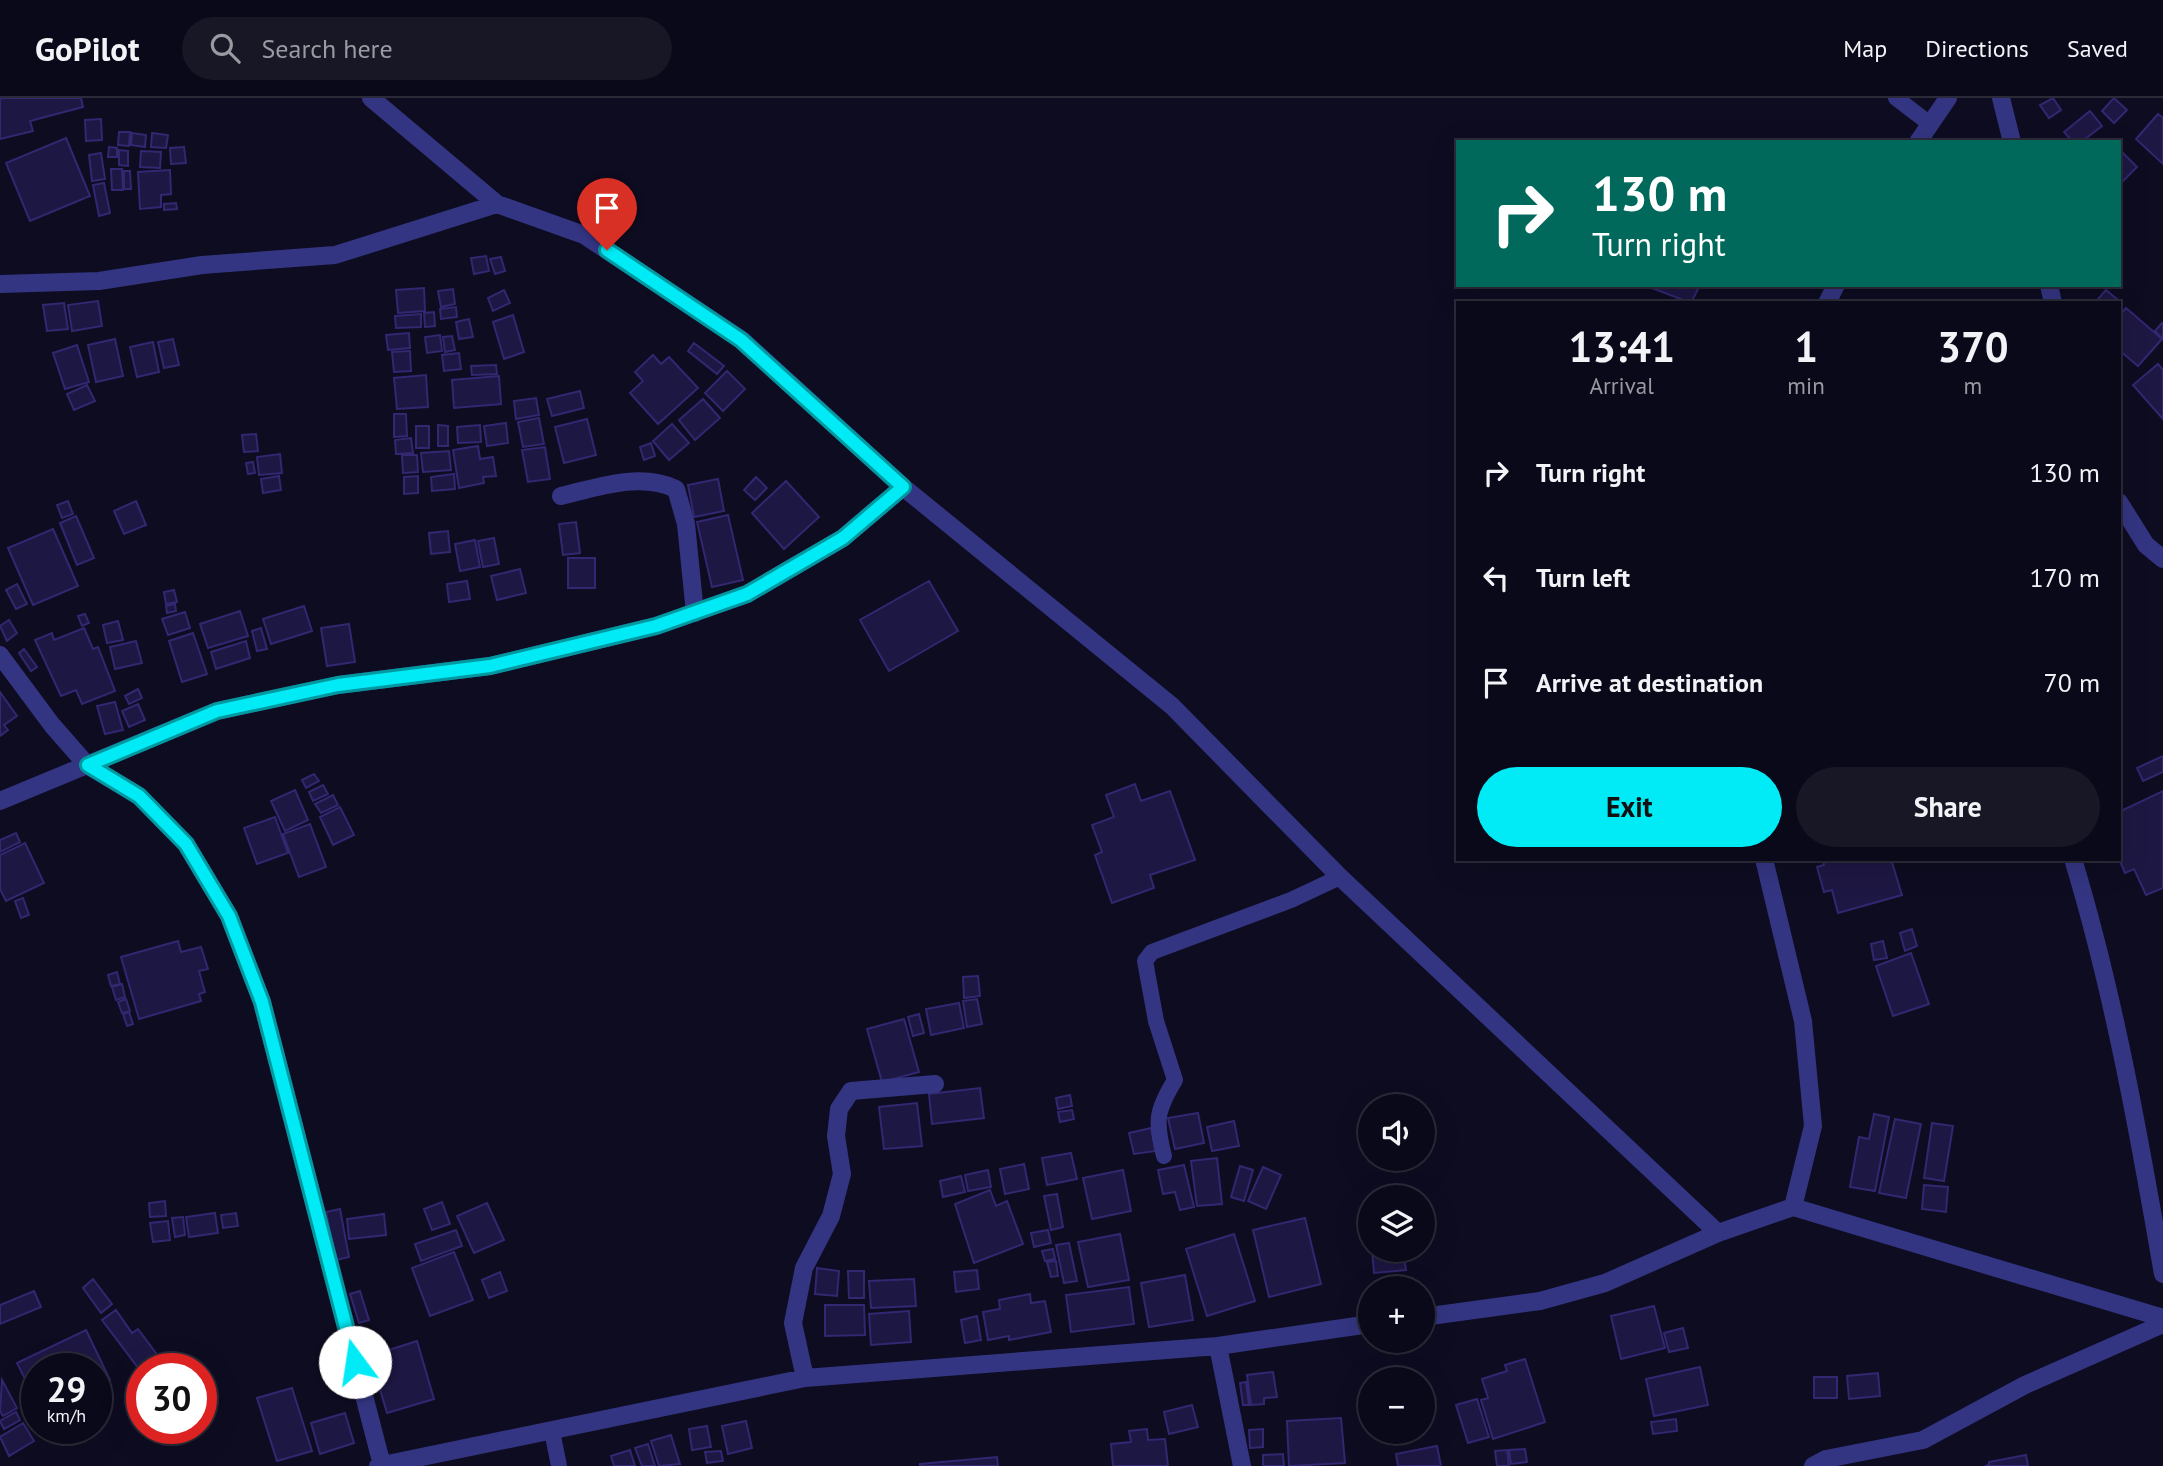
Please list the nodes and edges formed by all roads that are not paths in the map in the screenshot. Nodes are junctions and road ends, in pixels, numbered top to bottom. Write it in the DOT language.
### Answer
graph roads {
  1 [pos="371,98"];
  2 [pos="1896,98"];
  3 [pos="1948,98"];
  4 [pos="2001,98"];
  5 [pos="1930,124"];
  6 [pos="1919,140"];
  7 [pos="2012,140"];
  8 [pos="497,204"];
  9 [pos="0,284"];
  10 [pos="903,487"];
  11 [pos="561,496"];
  12 [pos="2121,505"];
  13 [pos="2163,559"];
  14 [pos="695,613"];
  15 [pos="0,655"];
  16 [pos="88,765"];
  17 [pos="0,801"];
  18 [pos="1763,861"];
  19 [pos="2074,861"];
  20 [pos="1340,877"];
  21 [pos="935,1084"];
  22 [pos="1164,1156"];
  23 [pos="1793,1207"];
  24 [pos="1718,1233"];
  25 [pos="2163,1274"];
  26 [pos="1435,1315"];
  27 [pos="2163,1318"];
  28 [pos="2163,1324"];
  29 [pos="1358,1326"];
  30 [pos="1218,1346"];
  31 [pos="805,1378"];
  32 [pos="552,1431"];
  33 [pos="380,1465"];
  34 [pos="559,1466"];
  35 [pos="1242,1466"];
  36 [pos="1813,1466"];
  1 -- 8 [label="street"];
  2 -- 5 [label="lane"];
  3 -- 5 [label="street"];
  4 -- 7 [label="street"];
  5 -- 6 [label="street"];
  8 -- 9 [label="street"];
  8 -- 10 [label="street"];
  10 -- 14 [label="street"];
  10 -- 20 [label="street"];
  11 -- 14 [label="street"];
  12 -- 13 [label="street"];
  14 -- 16 [label="street"];
  15 -- 16 [label="street"];
  16 -- 17 [label="street"];
  16 -- 33 [label="street"];
  18 -- 23 [label="street"];
  19 -- 25 [label="street"];
  20 -- 22 [label="lane"];
  20 -- 24 [label="street"];
  21 -- 31 [label="street"];
  23 -- 24 [label="street"];
  23 -- 27 [label="street"];
  24 -- 26 [label="street"];
  28 -- 36 [label="street"];
  29 -- 30 [label="street"];
  30 -- 31 [label="street"];
  30 -- 35 [label="street"];
  31 -- 32 [label="street"];
  32 -- 33 [label="street"];
  32 -- 34 [label="lane"];
}
